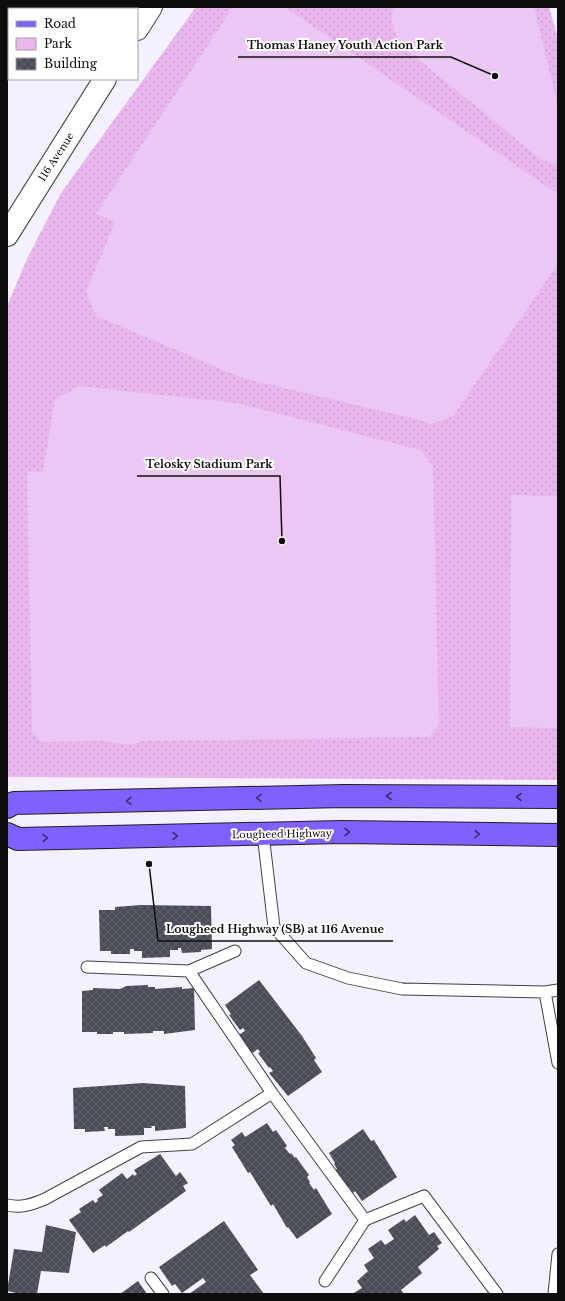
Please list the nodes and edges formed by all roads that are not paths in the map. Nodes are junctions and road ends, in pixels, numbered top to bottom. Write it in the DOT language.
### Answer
graph roads {
  1 [pos="151,7"];
  2 [pos="138,27"];
  3 [pos="104,80"];
  4 [pos="7,235"];
  5 [pos="558,797"];
  6 [pos="7,807"];
  7 [pos="7,834"];
  8 [pos="263,834"];
  9 [pos="558,835"];
  10 [pos="235,952"];
  11 [pos="87,967"];
  12 [pos="189,971"];
  13 [pos="558,990"];
  14 [pos="545,992"];
  15 [pos="558,1063"];
  16 [pos="272,1093"];
  17 [pos="7,1205"];
  18 [pos="365,1220"];
  19 [pos="558,1254"];
  20 [pos="151,1278"];
  21 [pos="325,1281"];
  22 [pos="162,1294"];
  23 [pos="497,1294"];
  24 [pos="554,1294"];
  1 -- 2 [label="street"];
  3 -- 4 [label="street, 116 Avenue"];
  5 -- 6 [label="main road, one-way"];
  7 -- 8 [label="main road, Lougheed Highway, one-way"];
  8 -- 9 [label="main road, Lougheed Highway, one-way"];
  8 -- 14 [label="lane"];
  10 -- 12 [label="lane"];
  11 -- 12 [label="lane"];
  12 -- 16 [label="lane"];
  13 -- 14 [label="lane"];
  14 -- 15 [label="lane"];
  16 -- 17 [label="lane"];
  16 -- 18 [label="lane"];
  18 -- 21 [label="lane"];
  18 -- 23 [label="lane"];
  19 -- 24 [label="lane"];
  20 -- 22 [label="lane"];
}
